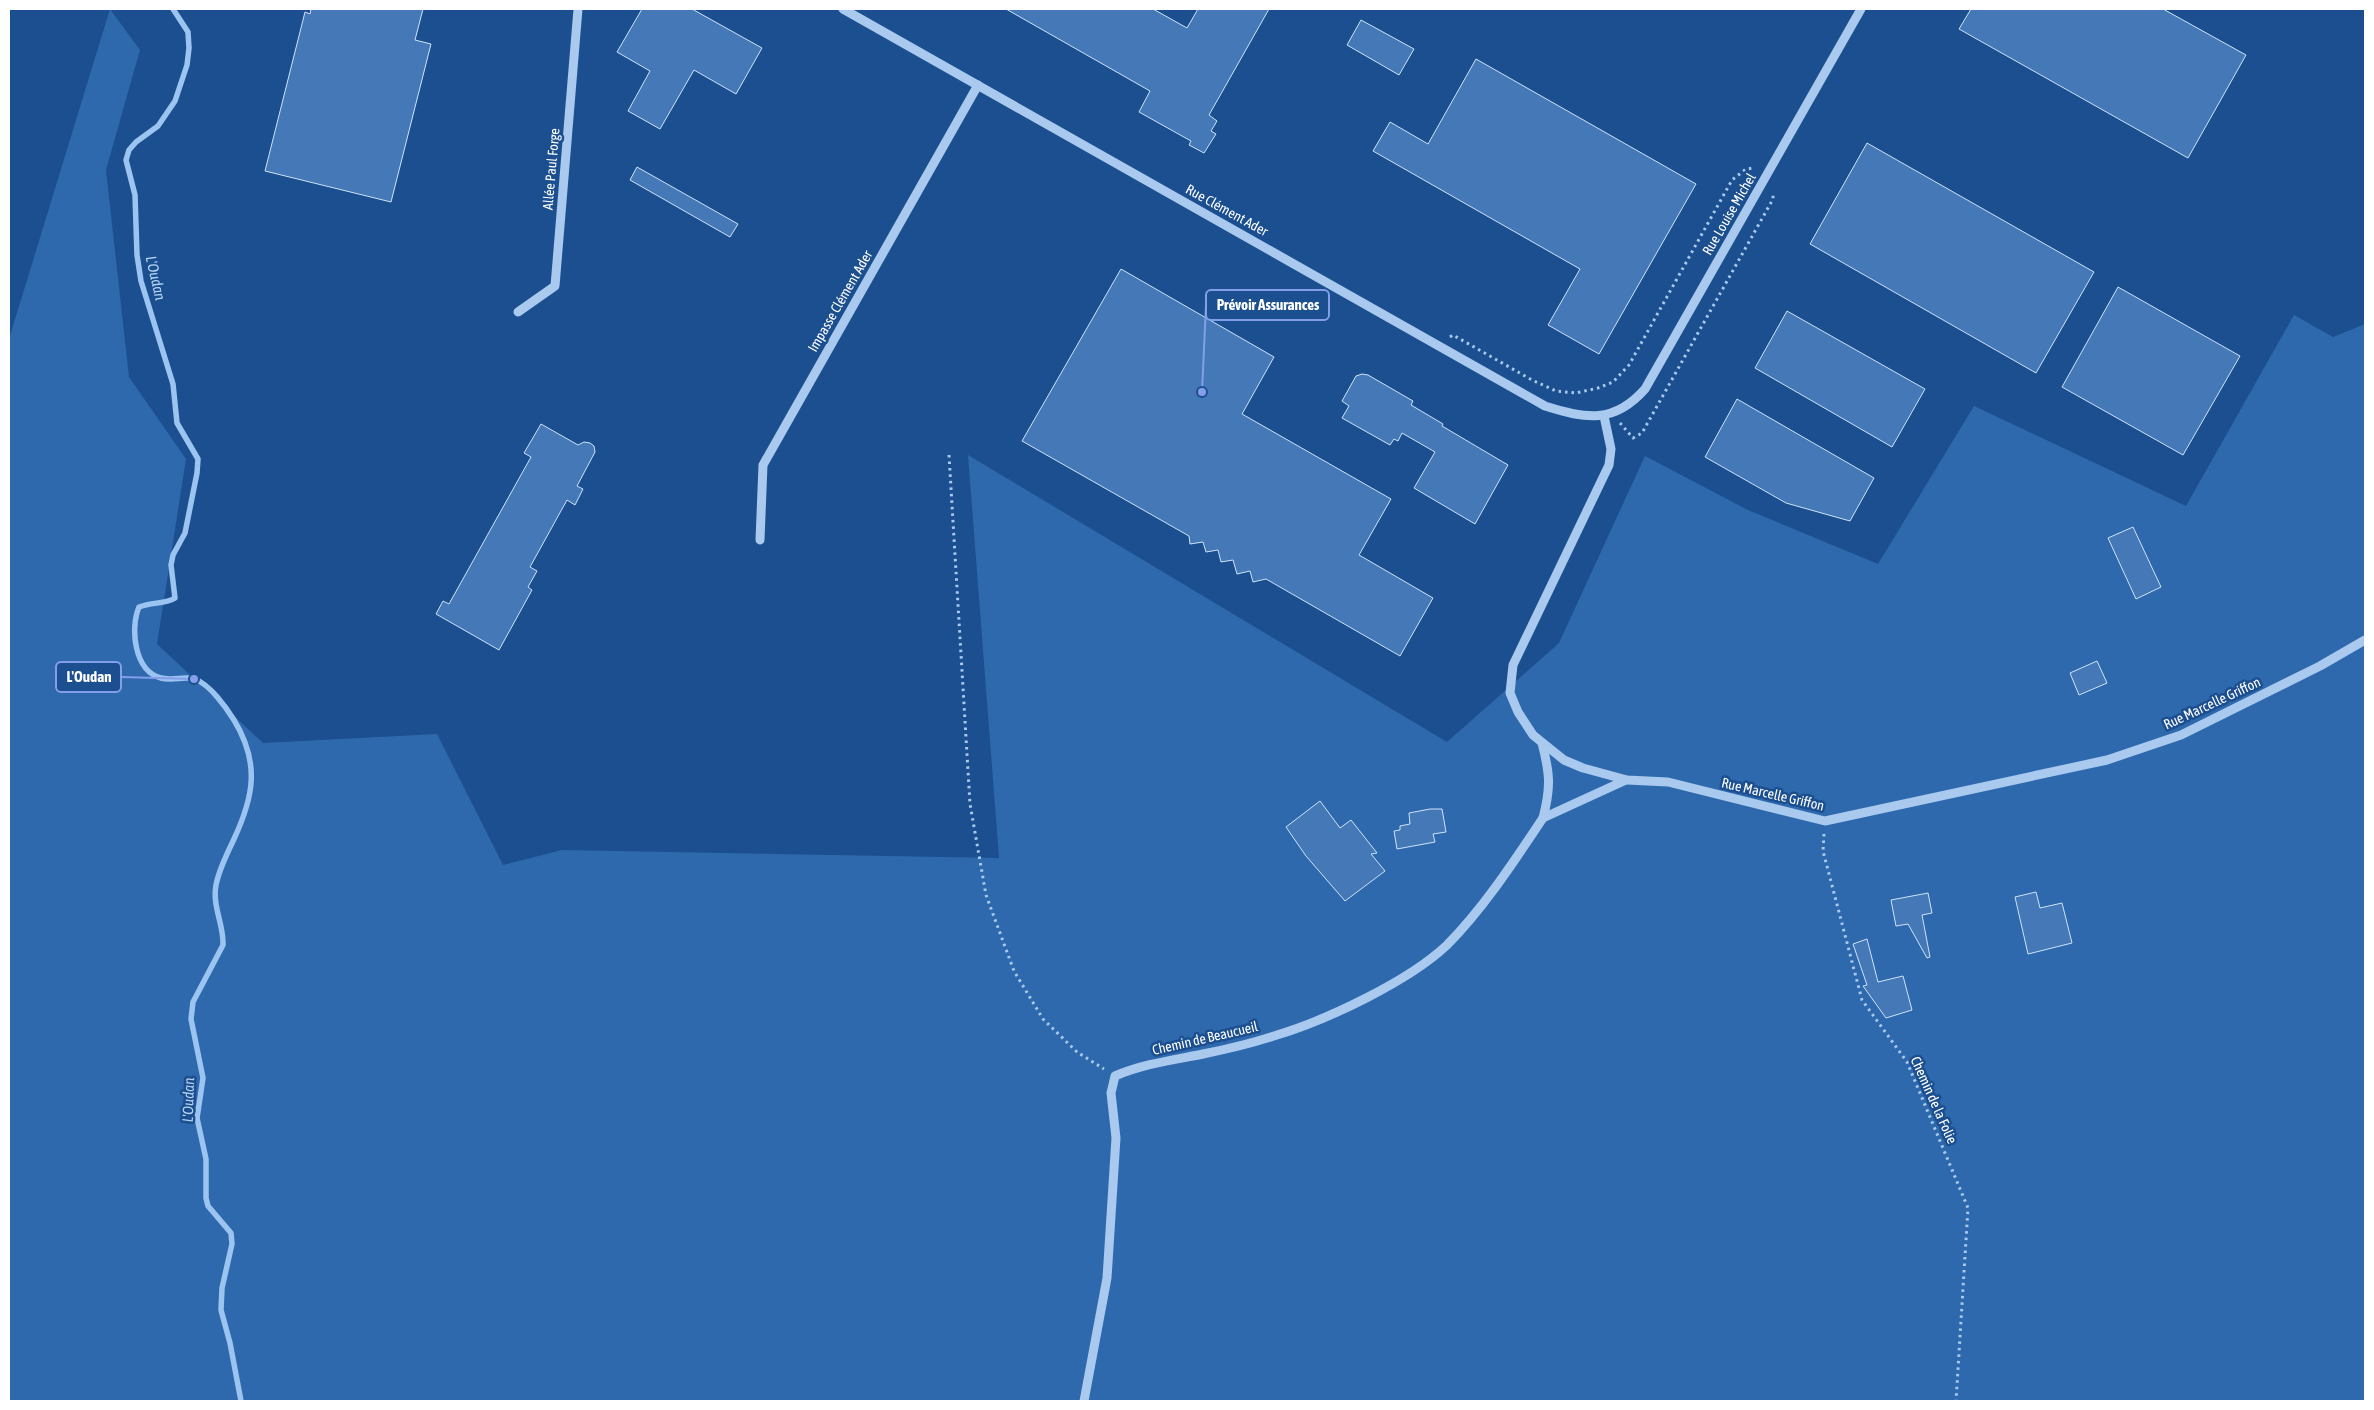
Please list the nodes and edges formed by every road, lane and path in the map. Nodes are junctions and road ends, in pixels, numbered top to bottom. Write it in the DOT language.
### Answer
graph roads {
  1 [pos="578,9"];
  2 [pos="843,9"];
  3 [pos="1861,9"];
  4 [pos="978,85"];
  5 [pos="1772,165"];
  6 [pos="1773,190"];
  7 [pos="518,312"];
  8 [pos="1437,344"];
  9 [pos="1608,415"];
  10 [pos="949,455"];
  11 [pos="760,540"];
  12 [pos="2365,640"];
  13 [pos="1542,743"];
  14 [pos="1627,780"];
  15 [pos="1543,818"];
  16 [pos="1825,821"];
  17 [pos="1115,1076"];
  18 [pos="1084,1401"];
  19 [pos="1956,1401"];
  1 -- 7 [label="street, Allée Paul Forge"];
  2 -- 4 [label="street, Rue Clément Ader"];
  3 -- 5 [label="street, Rue Louise Michel"];
  4 -- 8 [label="street, Rue Clément Ader"];
  4 -- 11 [label="street, Impasse Clément Ader"];
  5 -- 8 [label="path"];
  5 -- 9 [label="street, Rue Louise Michel"];
  6 -- 9 [label="path"];
  8 -- 9 [label="street, Rue Clément Ader"];
  9 -- 13 [label="street, Rue Marcelle Griffon"];
  10 -- 17 [label="path"];
  12 -- 16 [label="street, Rue Marcelle Griffon"];
  13 -- 14 [label="street, Rue Marcelle Griffon"];
  13 -- 15 [label="street, Chemin de Beaucueil"];
  14 -- 15 [label="street"];
  14 -- 16 [label="street, Rue Marcelle Griffon"];
  15 -- 17 [label="street, Chemin de Beaucueil"];
  16 -- 19 [label="path, Chemin de la Folie"];
  17 -- 18 [label="street"];
}
